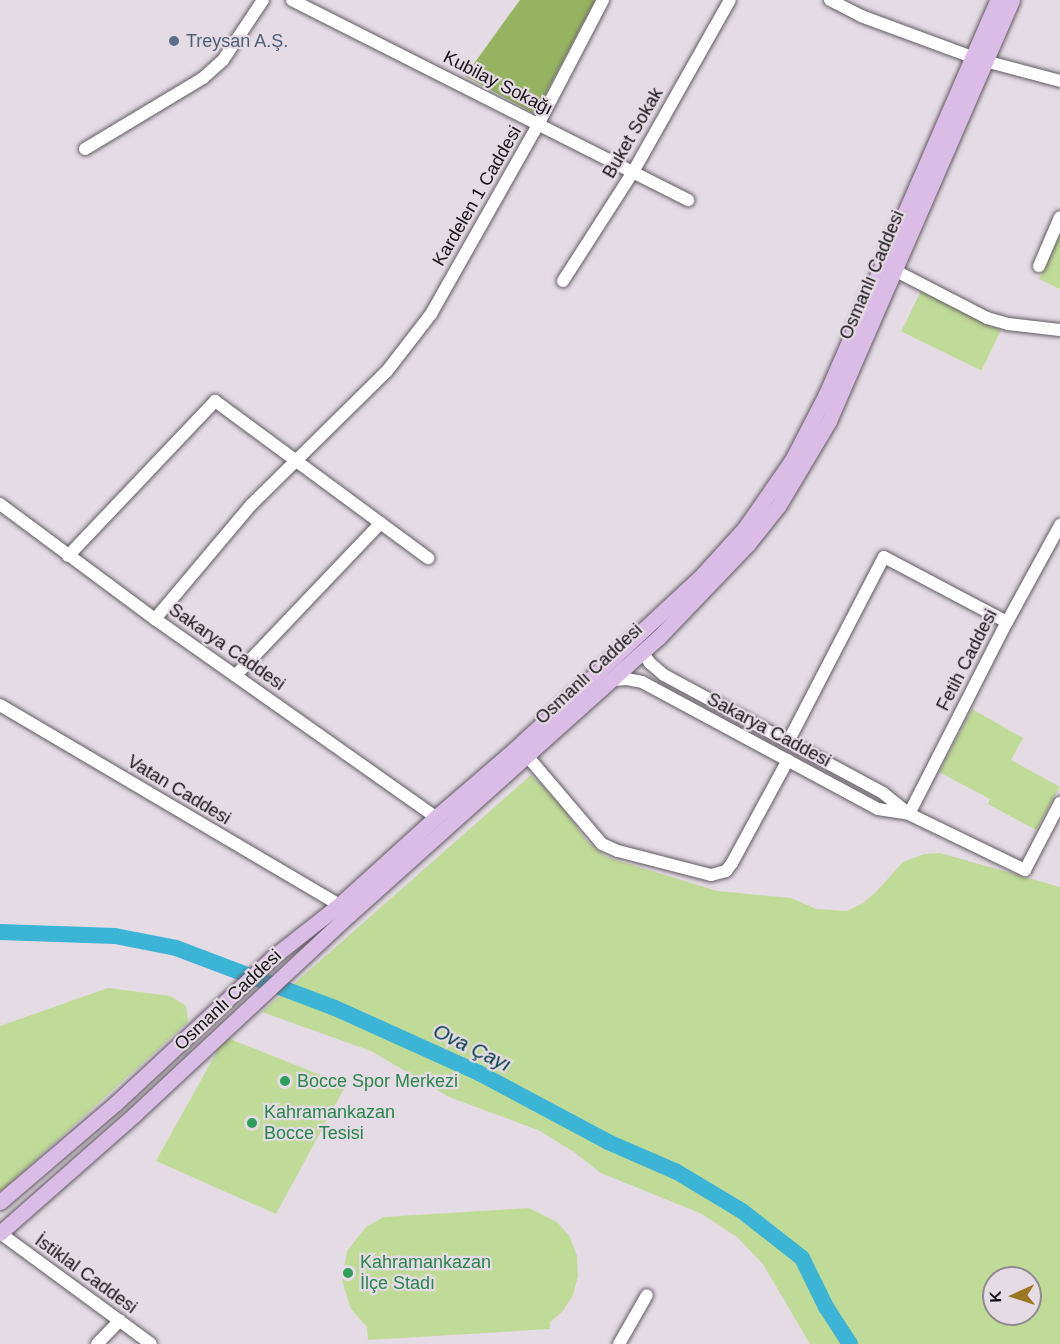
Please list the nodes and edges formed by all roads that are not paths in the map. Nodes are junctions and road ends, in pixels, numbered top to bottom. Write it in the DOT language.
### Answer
graph roads {
  1 [pos="263,0"];
  2 [pos="292,0"];
  3 [pos="603,0"];
  4 [pos="730,0"];
  5 [pos="830,0"];
  6 [pos="997,0"];
  7 [pos="1012,0"];
  8 [pos="979,59"];
  9 [pos="1060,81"];
  10 [pos="539,123"];
  11 [pos="85,148"];
  12 [pos="633,172"];
  13 [pos="688,200"];
  14 [pos="1060,217"];
  15 [pos="1039,266"];
  16 [pos="896,271"];
  17 [pos="563,281"];
  18 [pos="1060,330"];
  19 [pos="296,461"];
  20 [pos="0,504"];
  21 [pos="381,523"];
  22 [pos="1060,525"];
  23 [pos="68,556"];
  24 [pos="428,558"];
  25 [pos="155,619"];
  26 [pos="1007,622"];
  27 [pos="642,652"];
  28 [pos="236,675"];
  29 [pos="612,680"];
  30 [pos="0,705"];
  31 [pos="788,742"];
  32 [pos="528,757"];
  33 [pos="788,760"];
  34 [pos="1060,803"];
  35 [pos="909,814"];
  36 [pos="436,816"];
  37 [pos="339,905"];
  38 [pos="0,1202"];
  39 [pos="0,1216"];
  40 [pos="0,1233"];
  41 [pos="647,1295"];
  42 [pos="120,1320"];
  43 [pos="97,1344"];
  44 [pos="151,1344"];
  45 [pos="620,1344"];
  1 -- 11 [label="street"];
  2 -- 10 [label="street, Kubilay Sokağı"];
  3 -- 10 [label="street, Kardelen 1 Caddesi"];
  4 -- 12 [label="street, Buket Sokak"];
  5 -- 8 [label="street"];
  6 -- 8 [label="main road, Osmanlı Caddesi"];
  7 -- 8 [label="main road, Osmanlı Caddesi"];
  8 -- 9 [label="street"];
  8 -- 16 [label="main road, Osmanlı Caddesi"];
  8 -- 36 [label="main road, Osmanlı Caddesi"];
  10 -- 12 [label="street, Kubilay Sokağı"];
  10 -- 19 [label="street, Kardelen 1 Caddesi"];
  12 -- 13 [label="street, Kubilay Sokağı"];
  12 -- 17 [label="street, Buket Sokak"];
  14 -- 15 [label="street"];
  16 -- 18 [label="street"];
  16 -- 27 [label="main road, Osmanlı Caddesi"];
  19 -- 21 [label="street"];
  19 -- 23 [label="street"];
  19 -- 25 [label="street, Kardelen 1 Caddesi"];
  20 -- 23 [label="street, Sakarya Caddesi"];
  21 -- 24 [label="street"];
  21 -- 28 [label="street"];
  22 -- 26 [label="street, Fetih Caddesi"];
  23 -- 25 [label="street, Sakarya Caddesi"];
  25 -- 28 [label="street, Sakarya Caddesi"];
  26 -- 31 [label="street"];
  26 -- 35 [label="street, Fetih Caddesi"];
  27 -- 29 [label="main road, Osmanlı Caddesi"];
  27 -- 31 [label="street, Sakarya Caddesi"];
  28 -- 36 [label="street, Sakarya Caddesi"];
  29 -- 32 [label="main road, Osmanlı Caddesi"];
  29 -- 33 [label="street, Sakarya Caddesi"];
  30 -- 37 [label="street, Vatan Caddesi"];
  31 -- 35 [label="street, Sakarya Caddesi"];
  32 -- 33 [label="street"];
  32 -- 40 [label="main road, Osmanlı Caddesi"];
  33 -- 35 [label="street, Sakarya Caddesi"];
  34 -- 35 [label="street, Sakarya Caddesi"];
  36 -- 37 [label="main road, Osmanlı Caddesi"];
  37 -- 38 [label="main road, Osmanlı Caddesi"];
  39 -- 40 [label="main road"];
  40 -- 42 [label="street, İstiklal Caddesi"];
  41 -- 45 [label="street"];
  42 -- 43 [label="street"];
  42 -- 44 [label="street, İstiklal Caddesi"];
}
